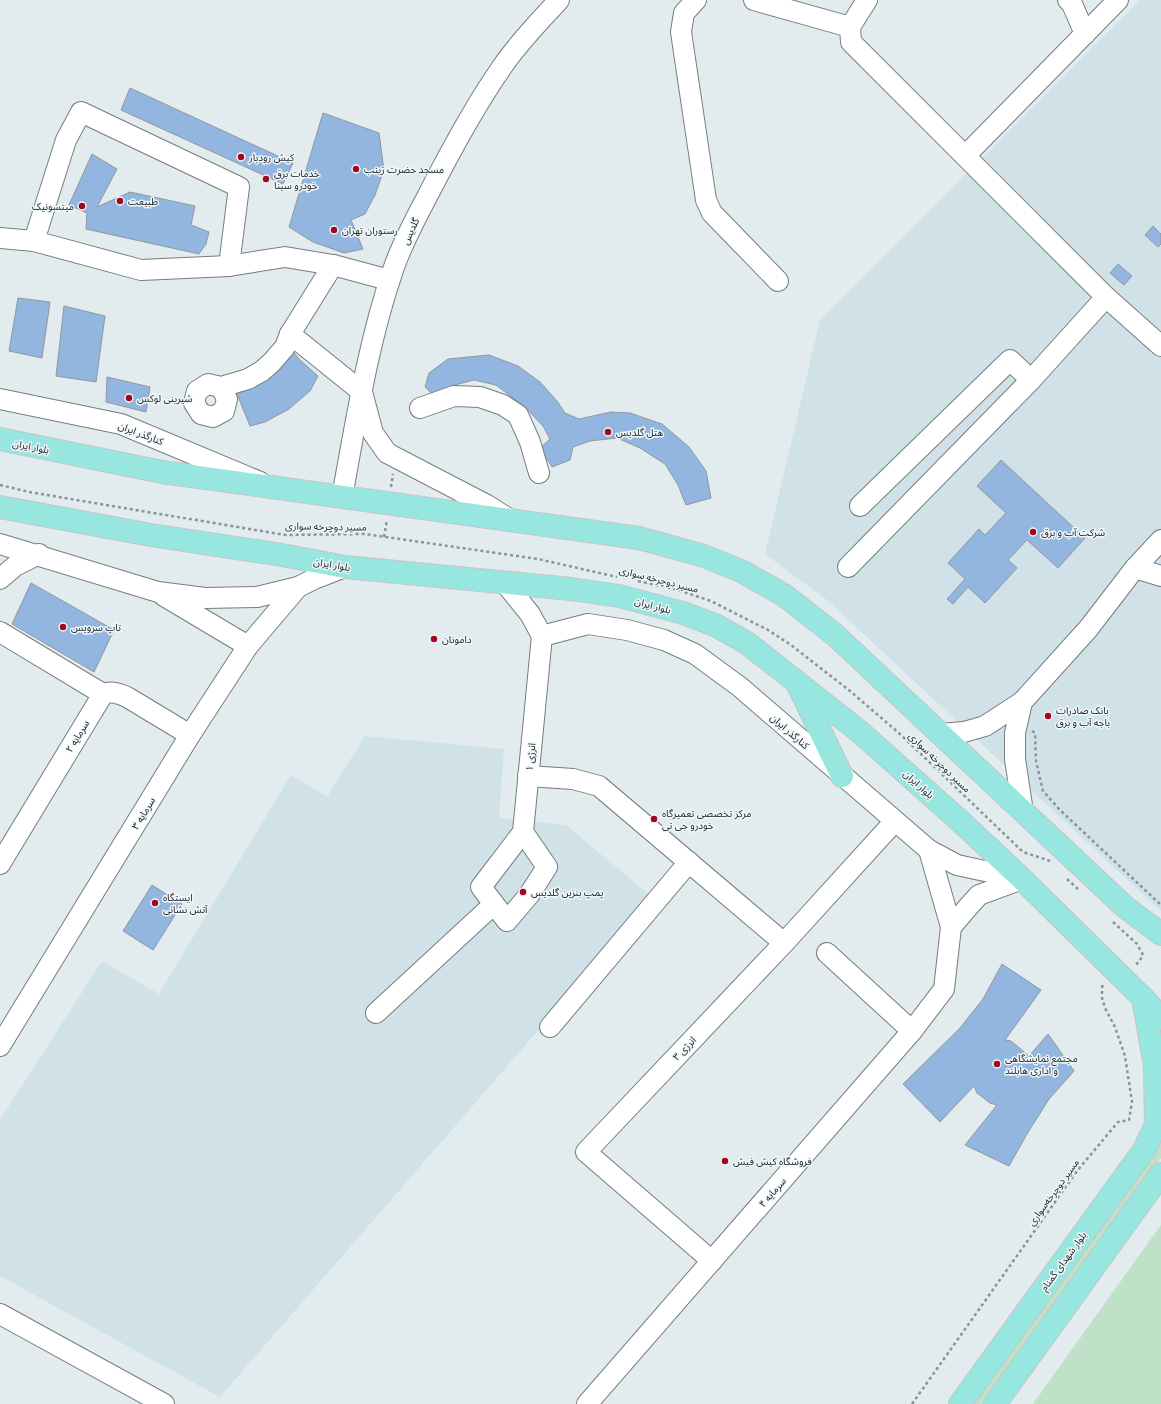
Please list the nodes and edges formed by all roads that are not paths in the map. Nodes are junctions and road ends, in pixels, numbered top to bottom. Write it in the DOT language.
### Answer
graph roads {
  1 [pos="558,0"];
  2 [pos="696,0"];
  3 [pos="754,0"];
  4 [pos="867,0"];
  5 [pos="1068,0"];
  6 [pos="1118,0"];
  7 [pos="850,27"];
  8 [pos="1085,34"];
  9 [pos="965,156"];
  10 [pos="0,238"];
  11 [pos="34,241"];
  12 [pos="333,265"];
  13 [pos="230,266"];
  14 [pos="389,280"];
  15 [pos="778,281"];
  16 [pos="1106,297"];
  17 [pos="290,334"];
  18 [pos="1161,346"];
  19 [pos="1030,380"];
  20 [pos="221,387"];
  21 [pos="362,392"];
  22 [pos="0,399"];
  23 [pos="966,404"];
  24 [pos="420,408"];
  25 [pos="987,424"];
  26 [pos="0,439"];
  27 [pos="351,449"];
  28 [pos="387,453"];
  29 [pos="539,474"];
  30 [pos="275,488"];
  31 [pos="342,497"];
  32 [pos="860,506"];
  33 [pos="0,507"];
  34 [pos="512,521"];
  35 [pos="1161,540"];
  36 [pos="0,544"];
  37 [pos="39,554"];
  38 [pos="848,566"];
  39 [pos="345,567"];
  40 [pos="1135,568"];
  41 [pos="1161,576"];
  42 [pos="0,579"];
  43 [pos="505,583"];
  44 [pos="298,588"];
  45 [pos="158,592"];
  46 [pos="0,632"];
  47 [pos="542,636"];
  48 [pos="248,646"];
  49 [pos="795,681"];
  50 [pos="103,694"];
  51 [pos="1022,702"];
  52 [pos="940,734"];
  53 [pos="190,735"];
  54 [pos="528,776"];
  55 [pos="842,776"];
  56 [pos="1023,812"];
  57 [pos="894,822"];
  58 [pos="523,832"];
  59 [pos="929,850"];
  60 [pos="689,862"];
  61 [pos="0,864"];
  62 [pos="1022,879"];
  63 [pos="494,904"];
  64 [pos="951,927"];
  65 [pos="1161,934"];
  66 [pos="784,943"];
  67 [pos="827,953"];
  68 [pos="1143,998"];
  69 [pos="376,1013"];
  70 [pos="1161,1018"];
  71 [pos="550,1028"];
  72 [pos="912,1031"];
  73 [pos="0,1046"];
  74 [pos="1159,1119"];
  75 [pos="1161,1174"];
  76 [pos="712,1261"];
  77 [pos="0,1314"];
  78 [pos="164,1404"];
  79 [pos="587,1404"];
  80 [pos="960,1404"];
  81 [pos="995,1404"];
  1 -- 14 [label="street, گلدیس"];
  2 -- 15 [label="street"];
  3 -- 7 [label="street"];
  4 -- 7 [label="street"];
  5 -- 8 [label="street"];
  6 -- 8 [label="street"];
  7 -- 9 [label="street"];
  8 -- 9 [label="street"];
  9 -- 16 [label="street"];
  10 -- 11 [label="street"];
  11 -- 13 [label="street"];
  11 -- 13 [label="street"];
  12 -- 13 [label="street"];
  12 -- 14 [label="street"];
  12 -- 17 [label="street"];
  14 -- 21 [label="street, گلدیس"];
  16 -- 18 [label="street"];
  16 -- 19 [label="street"];
  17 -- 20 [label="street"];
  17 -- 21 [label="street"];
  19 -- 23 [label="street"];
  19 -- 25 [label="street"];
  21 -- 27 [label="street, گلدیس"];
  21 -- 28 [label="street"];
  22 -- 30 [label="street, کنارگذر ایران"];
  23 -- 25 [label="street"];
  23 -- 32 [label="street"];
  24 -- 29 [label="street"];
  25 -- 38 [label="street"];
  26 -- 30 [label="main road, بلوار ایران"];
  27 -- 28 [label="street"];
  27 -- 31 [label="street, گلدیس"];
  28 -- 34 [label="street"];
  30 -- 31 [label="main road, بلوار ایران"];
  31 -- 34 [label="main road, بلوار ایران"];
  33 -- 39 [label="main road, بلوار ایران"];
  34 -- 52 [label="main road, بلوار ایران"];
  35 -- 40 [label="street"];
  36 -- 37 [label="street"];
  37 -- 42 [label="street"];
  37 -- 45 [label="street"];
  39 -- 43 [label="main road, بلوار ایران"];
  39 -- 44 [label="street"];
  40 -- 41 [label="street"];
  40 -- 51 [label="street"];
  43 -- 47 [label="street"];
  43 -- 49 [label="main road, بلوار ایران"];
  44 -- 45 [label="street"];
  44 -- 48 [label="street, سرمایه ۳"];
  45 -- 48 [label="street"];
  46 -- 50 [label="street"];
  47 -- 54 [label="street, انرژی ۱"];
  47 -- 55 [label="street, کنارگذر ایران"];
  48 -- 53 [label="street, سرمایه ۳"];
  49 -- 55 [label="main road"];
  49 -- 62 [label="main road, بلوار ایران"];
  50 -- 53 [label="street"];
  50 -- 61 [label="street, سرمایه ۲"];
  51 -- 52 [label="street"];
  51 -- 56 [label="street"];
  52 -- 56 [label="main road, بلوار ایران"];
  53 -- 73 [label="street, سرمایه ۳"];
  54 -- 58 [label="street, انرژی ۱"];
  54 -- 60 [label="street"];
  55 -- 57 [label="street, کنارگذر ایران"];
  56 -- 65 [label="main road, بلوار ایران"];
  57 -- 59 [label="street, کنارگذر ایران"];
  57 -- 66 [label="street, انرژی ۳"];
  58 -- 63 [label="street"];
  58 -- 63 [label="street"];
  59 -- 62 [label="street, کنارگذر ایران"];
  59 -- 64 [label="street"];
  60 -- 66 [label="street"];
  60 -- 71 [label="street"];
  62 -- 64 [label="street"];
  62 -- 68 [label="main road, بلوار ایران"];
  63 -- 69 [label="street"];
  64 -- 72 [label="street, سرمایه ۴"];
  66 -- 76 [label="street, انرژی ۳"];
  67 -- 72 [label="street"];
  68 -- 70 [label="main road, بلوار ایران"];
  68 -- 74 [label="main road"];
  72 -- 76 [label="street, سرمایه ۴"];
  74 -- 80 [label="main road, بلوار شهدای گمنام"];
  75 -- 81 [label="main road"];
  76 -- 79 [label="street, سرمایه ۴"];
  77 -- 78 [label="street"];
}
